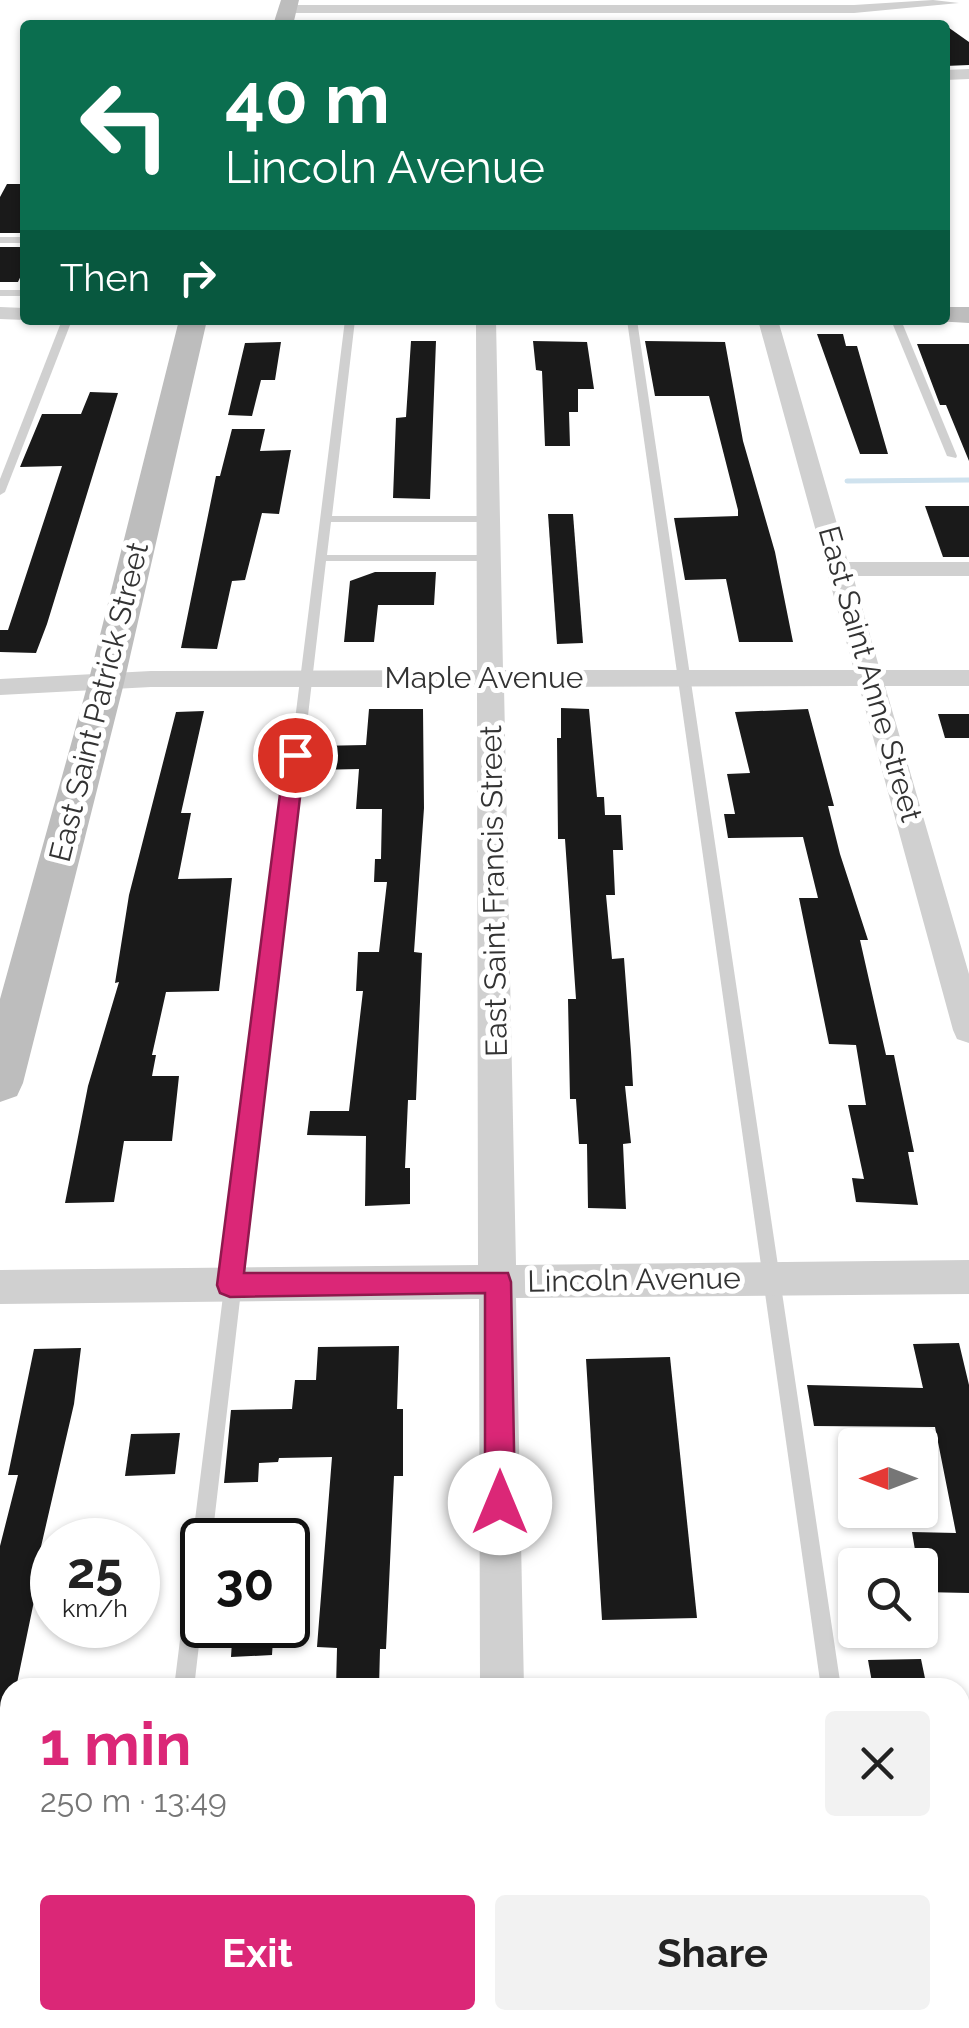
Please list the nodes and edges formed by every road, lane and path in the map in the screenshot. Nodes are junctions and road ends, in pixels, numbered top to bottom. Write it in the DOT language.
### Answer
graph roads {
  1 [pos="950,1"];
  2 [pos="287,11"];
  3 [pos="969,14"];
  4 [pos="470,17"];
  5 [pos="65,325"];
  6 [pos="192,325"];
  7 [pos="349,325"];
  8 [pos="486,325"];
  9 [pos="633,325"];
  10 [pos="769,325"];
  11 [pos="898,325"];
  12 [pos="952,456"];
  13 [pos="0,492"];
  14 [pos="325,519"];
  15 [pos="488,519"];
  16 [pos="320,558"];
  17 [pos="488,558"];
  18 [pos="840,568"];
  19 [pos="969,568"];
  20 [pos="684,677"];
  21 [pos="872,678"];
  22 [pos="969,678"];
  23 [pos="304,679"];
  24 [pos="492,679"];
  25 [pos="106,683"];
  26 [pos="0,688"];
  27 [pos="969,1030"];
  28 [pos="0,1084"];
  29 [pos="969,1277"];
  30 [pos="772,1279"];
  31 [pos="498,1282"];
  32 [pos="230,1285"];
  33 [pos="0,1286"];
  34 [pos="185,1678"];
  35 [pos="502,1678"];
  36 [pos="829,1678"];
  1 -- 3 [label="street"];
  1 -- 4 [label="street"];
  2 -- 4 [label="street"];
  5 -- 13 [label="lane"];
  6 -- 25 [label="main road, East Saint Patrick Street"];
  7 -- 14 [label="lane"];
  8 -- 15 [label="street, East Saint Francis Street"];
  9 -- 20 [label="lane"];
  10 -- 18 [label="street, East Saint Anne Street"];
  11 -- 12 [label="lane"];
  14 -- 15 [label="lane"];
  14 -- 16 [label="lane"];
  15 -- 17 [label="street, East Saint Francis Street"];
  16 -- 17 [label="lane"];
  16 -- 23 [label="lane"];
  17 -- 24 [label="street, East Saint Francis Street"];
  18 -- 19 [label="street"];
  18 -- 21 [label="street, East Saint Anne Street"];
  20 -- 21 [label="street, Maple Avenue"];
  20 -- 24 [label="street, Maple Avenue"];
  20 -- 30 [label="lane"];
  21 -- 22 [label="street, Maple Avenue"];
  21 -- 27 [label="street, East Saint Anne Street"];
  23 -- 24 [label="street, Maple Avenue"];
  23 -- 25 [label="street, Maple Avenue"];
  23 -- 32 [label="lane"];
  24 -- 31 [label="street, East Saint Francis Street"];
  25 -- 26 [label="street, Maple Avenue"];
  25 -- 28 [label="main road, East Saint Patrick Street"];
  29 -- 30 [label="street, Lincoln Avenue"];
  30 -- 31 [label="street, Lincoln Avenue"];
  30 -- 36 [label="lane"];
  31 -- 32 [label="street, Lincoln Avenue"];
  31 -- 35 [label="street, East Saint Francis Street"];
  32 -- 33 [label="street, Lincoln Avenue"];
  32 -- 34 [label="lane"];
}
